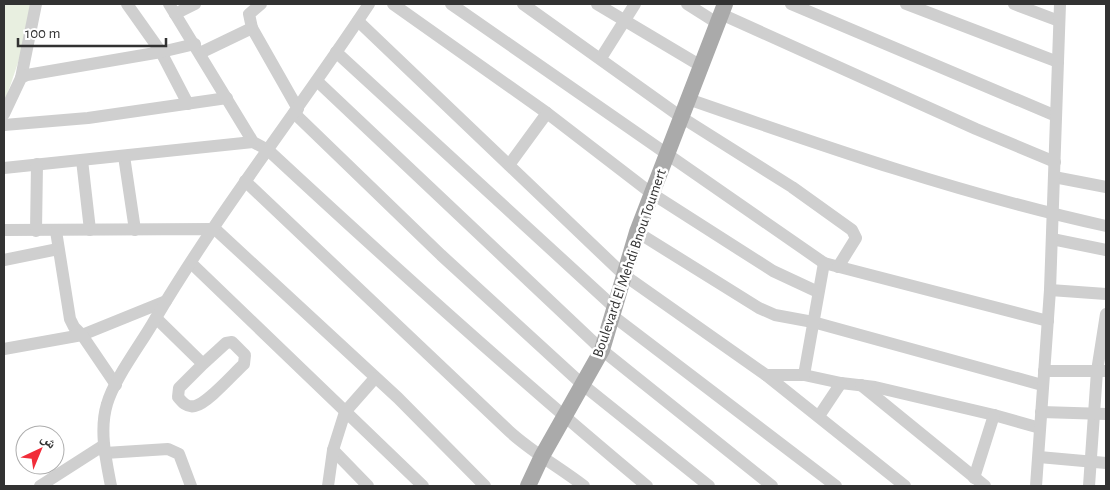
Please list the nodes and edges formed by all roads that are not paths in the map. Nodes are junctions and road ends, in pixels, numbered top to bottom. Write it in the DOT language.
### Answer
graph roads {
  1 [pos="36,4"];
  2 [pos="127,4"];
  3 [pos="195,4"];
  4 [pos="260,4"];
  5 [pos="393,4"];
  6 [pos="451,4"];
  7 [pos="523,4"];
  8 [pos="596,4"];
  9 [pos="635,4"];
  10 [pos="687,4"];
  11 [pos="791,4"];
  12 [pos="906,4"];
  13 [pos="1014,4"];
  14 [pos="1060,4"];
  15 [pos="172,9"];
  16 [pos="362,11"];
  17 [pos="721,13"];
  18 [pos="624,21"];
  19 [pos="1059,21"];
  20 [pos="252,28"];
  21 [pos="197,49"];
  22 [pos="161,52"];
  23 [pos="336,52"];
  24 [pos="601,58"];
  25 [pos="1058,62"];
  26 [pos="701,66"];
  27 [pos="21,78"];
  28 [pos="317,81"];
  29 [pos="227,98"];
  30 [pos="688,99"];
  31 [pos="188,104"];
  32 [pos="296,111"];
  33 [pos="548,113"];
  34 [pos="4,114"];
  35 [pos="681,116"];
  36 [pos="1056,116"];
  37 [pos="4,125"];
  38 [pos="253,142"];
  39 [pos="268,150"];
  40 [pos="667,154"];
  41 [pos="124,156"];
  42 [pos="82,160"];
  43 [pos="1055,162"];
  44 [pos="37,164"];
  45 [pos="509,165"];
  46 [pos="4,168"];
  47 [pos="1054,177"];
  48 [pos="245,181"];
  49 [pos="1106,187"];
  50 [pos="651,193"];
  51 [pos="1053,215"];
  52 [pos="1106,226"];
  53 [pos="215,229"];
  54 [pos="4,230"];
  55 [pos="36,230"];
  56 [pos="90,230"];
  57 [pos="135,230"];
  58 [pos="56,231"];
  59 [pos="637,232"];
  60 [pos="1052,239"];
  61 [pos="58,249"];
  62 [pos="1106,250"];
  63 [pos="4,260"];
  64 [pos="191,263"];
  65 [pos="824,263"];
  66 [pos="838,266"];
  67 [pos="624,275"];
  68 [pos="1050,290"];
  69 [pos="818,292"];
  70 [pos="1106,294"];
  71 [pos="166,301"];
  72 [pos="614,312"];
  73 [pos="1106,314"];
  74 [pos="156,318"];
  75 [pos="1048,321"];
  76 [pos="814,322"];
  77 [pos="82,335"];
  78 [pos="4,349"];
  79 [pos="602,350"];
  80 [pos="203,364"];
  81 [pos="1044,371"];
  82 [pos="1101,371"];
  83 [pos="766,375"];
  84 [pos="804,375"];
  85 [pos="375,378"];
  86 [pos="841,383"];
  87 [pos="116,385"];
  88 [pos="583,385"];
  89 [pos="861,385"];
  90 [pos="1042,385"];
  91 [pos="345,412"];
  92 [pos="1041,412"];
  93 [pos="994,414"];
  94 [pos="1100,414"];
  95 [pos="819,416"];
  96 [pos="564,417"];
  97 [pos="1040,428"];
  98 [pos="105,449"];
  99 [pos="333,450"];
  100 [pos="542,456"];
  101 [pos="1039,457"];
  102 [pos="1091,461"];
  103 [pos="1106,463"];
  104 [pos="974,478"];
  105 [pos="40,486"];
  106 [pos="111,486"];
  107 [pos="191,486"];
  108 [pos="328,486"];
  109 [pos="368,486"];
  110 [pos="423,486"];
  111 [pos="485,486"];
  112 [pos="528,486"];
  113 [pos="584,486"];
  114 [pos="647,486"];
  115 [pos="709,486"];
  116 [pos="772,486"];
  117 [pos="836,486"];
  118 [pos="905,486"];
  119 [pos="985,486"];
  120 [pos="1036,486"];
  121 [pos="1089,486"];
  1 -- 27 [label="street"];
  2 -- 22 [label="street"];
  3 -- 15 [label="street"];
  4 -- 20 [label="street"];
  5 -- 33 [label="street"];
  6 -- 40 [label="street"];
  7 -- 24 [label="street"];
  8 -- 18 [label="street"];
  9 -- 18 [label="street"];
  10 -- 17 [label="street"];
  11 -- 36 [label="street"];
  12 -- 25 [label="street"];
  13 -- 19 [label="street"];
  14 -- 19 [label="street"];
  15 -- 21 [label="street"];
  16 -- 23 [label="street"];
  16 -- 45 [label="street"];
  17 -- 26 [label="main road, Boulevard El Mehdi Bnou Toumert"];
  17 -- 43 [label="street"];
  18 -- 24 [label="street"];
  18 -- 26 [label="street"];
  19 -- 25 [label="street"];
  20 -- 21 [label="street"];
  20 -- 32 [label="street"];
  21 -- 22 [label="street"];
  21 -- 29 [label="street"];
  22 -- 27 [label="street"];
  22 -- 31 [label="street"];
  23 -- 28 [label="street"];
  23 -- 72 [label="street"];
  24 -- 35 [label="street"];
  25 -- 36 [label="street"];
  26 -- 30 [label="main road, Boulevard El Mehdi Bnou Toumert"];
  27 -- 34 [label="street"];
  28 -- 32 [label="street"];
  28 -- 79 [label="street"];
  29 -- 31 [label="street"];
  29 -- 38 [label="street"];
  30 -- 35 [label="main road, Boulevard El Mehdi Bnou Toumert"];
  30 -- 51 [label="street"];
  31 -- 37 [label="street"];
  32 -- 39 [label="street"];
  32 -- 88 [label="street"];
  33 -- 45 [label="street"];
  33 -- 50 [label="street"];
  35 -- 40 [label="main road, Boulevard El Mehdi Bnou Toumert"];
  35 -- 66 [label="street"];
  36 -- 43 [label="street"];
  38 -- 39 [label="street"];
  38 -- 41 [label="street"];
  39 -- 48 [label="street"];
  39 -- 96 [label="street"];
  40 -- 50 [label="main road, Boulevard El Mehdi Bnou Toumert"];
  40 -- 65 [label="street"];
  41 -- 42 [label="street"];
  41 -- 57 [label="street"];
  42 -- 44 [label="street"];
  42 -- 56 [label="street"];
  43 -- 47 [label="street"];
  44 -- 46 [label="street"];
  44 -- 55 [label="street"];
  45 -- 67 [label="street"];
  47 -- 49 [label="street"];
  47 -- 51 [label="street"];
  48 -- 53 [label="street"];
  48 -- 100 [label="street"];
  50 -- 59 [label="main road, Boulevard El Mehdi Bnou Toumert"];
  50 -- 69 [label="street"];
  51 -- 52 [label="street"];
  51 -- 60 [label="street"];
  53 -- 57 [label="street"];
  53 -- 64 [label="street"];
  53 -- 85 [label="street"];
  54 -- 55 [label="street"];
  55 -- 58 [label="street"];
  56 -- 57 [label="street"];
  56 -- 58 [label="street"];
  58 -- 61 [label="street"];
  59 -- 67 [label="main road, Boulevard El Mehdi Bnou Toumert"];
  59 -- 76 [label="street"];
  60 -- 62 [label="street"];
  60 -- 68 [label="street"];
  61 -- 63 [label="street"];
  61 -- 77 [label="street"];
  64 -- 71 [label="street"];
  64 -- 91 [label="street"];
  65 -- 66 [label="street"];
  65 -- 69 [label="street"];
  66 -- 75 [label="street"];
  67 -- 72 [label="main road, Boulevard El Mehdi Bnou Toumert"];
  67 -- 83 [label="street"];
  68 -- 70 [label="street"];
  68 -- 75 [label="street"];
  69 -- 76 [label="street"];
  71 -- 74 [label="street"];
  71 -- 77 [label="street"];
  72 -- 79 [label="main road, Boulevard El Mehdi Bnou Toumert"];
  72 -- 117 [label="street"];
  73 -- 82 [label="street"];
  74 -- 80 [label="street"];
  74 -- 87 [label="street"];
  75 -- 81 [label="street"];
  76 -- 84 [label="street"];
  76 -- 90 [label="street"];
  77 -- 78 [label="street"];
  77 -- 87 [label="street"];
  79 -- 88 [label="main road, Boulevard El Mehdi Bnou Toumert"];
  79 -- 116 [label="street"];
  80 -- 80 [label="street"];
  81 -- 82 [label="street"];
  81 -- 90 [label="street"];
  82 -- 94 [label="street"];
  83 -- 84 [label="street"];
  83 -- 95 [label="street"];
  84 -- 86 [label="street"];
  85 -- 91 [label="street"];
  85 -- 111 [label="street"];
  86 -- 89 [label="street"];
  86 -- 95 [label="street"];
  87 -- 98 [label="street"];
  88 -- 96 [label="main road, Boulevard El Mehdi Bnou Toumert"];
  88 -- 115 [label="street"];
  89 -- 93 [label="street"];
  89 -- 104 [label="street"];
  90 -- 92 [label="street"];
  91 -- 99 [label="street"];
  91 -- 110 [label="street"];
  92 -- 94 [label="street"];
  92 -- 97 [label="street"];
  93 -- 97 [label="street"];
  93 -- 104 [label="street"];
  94 -- 102 [label="street"];
  95 -- 118 [label="street"];
  96 -- 100 [label="main road, Boulevard El Mehdi Bnou Toumert"];
  96 -- 114 [label="street"];
  97 -- 101 [label="street"];
  98 -- 105 [label="street"];
  98 -- 106 [label="street"];
  98 -- 107 [label="street"];
  99 -- 108 [label="street"];
  99 -- 109 [label="street"];
  100 -- 112 [label="main road, Boulevard El Mehdi Bnou Toumert"];
  100 -- 113 [label="street"];
  101 -- 102 [label="street"];
  101 -- 120 [label="street"];
  102 -- 103 [label="street"];
  102 -- 121 [label="street"];
  104 -- 119 [label="street"];
}
